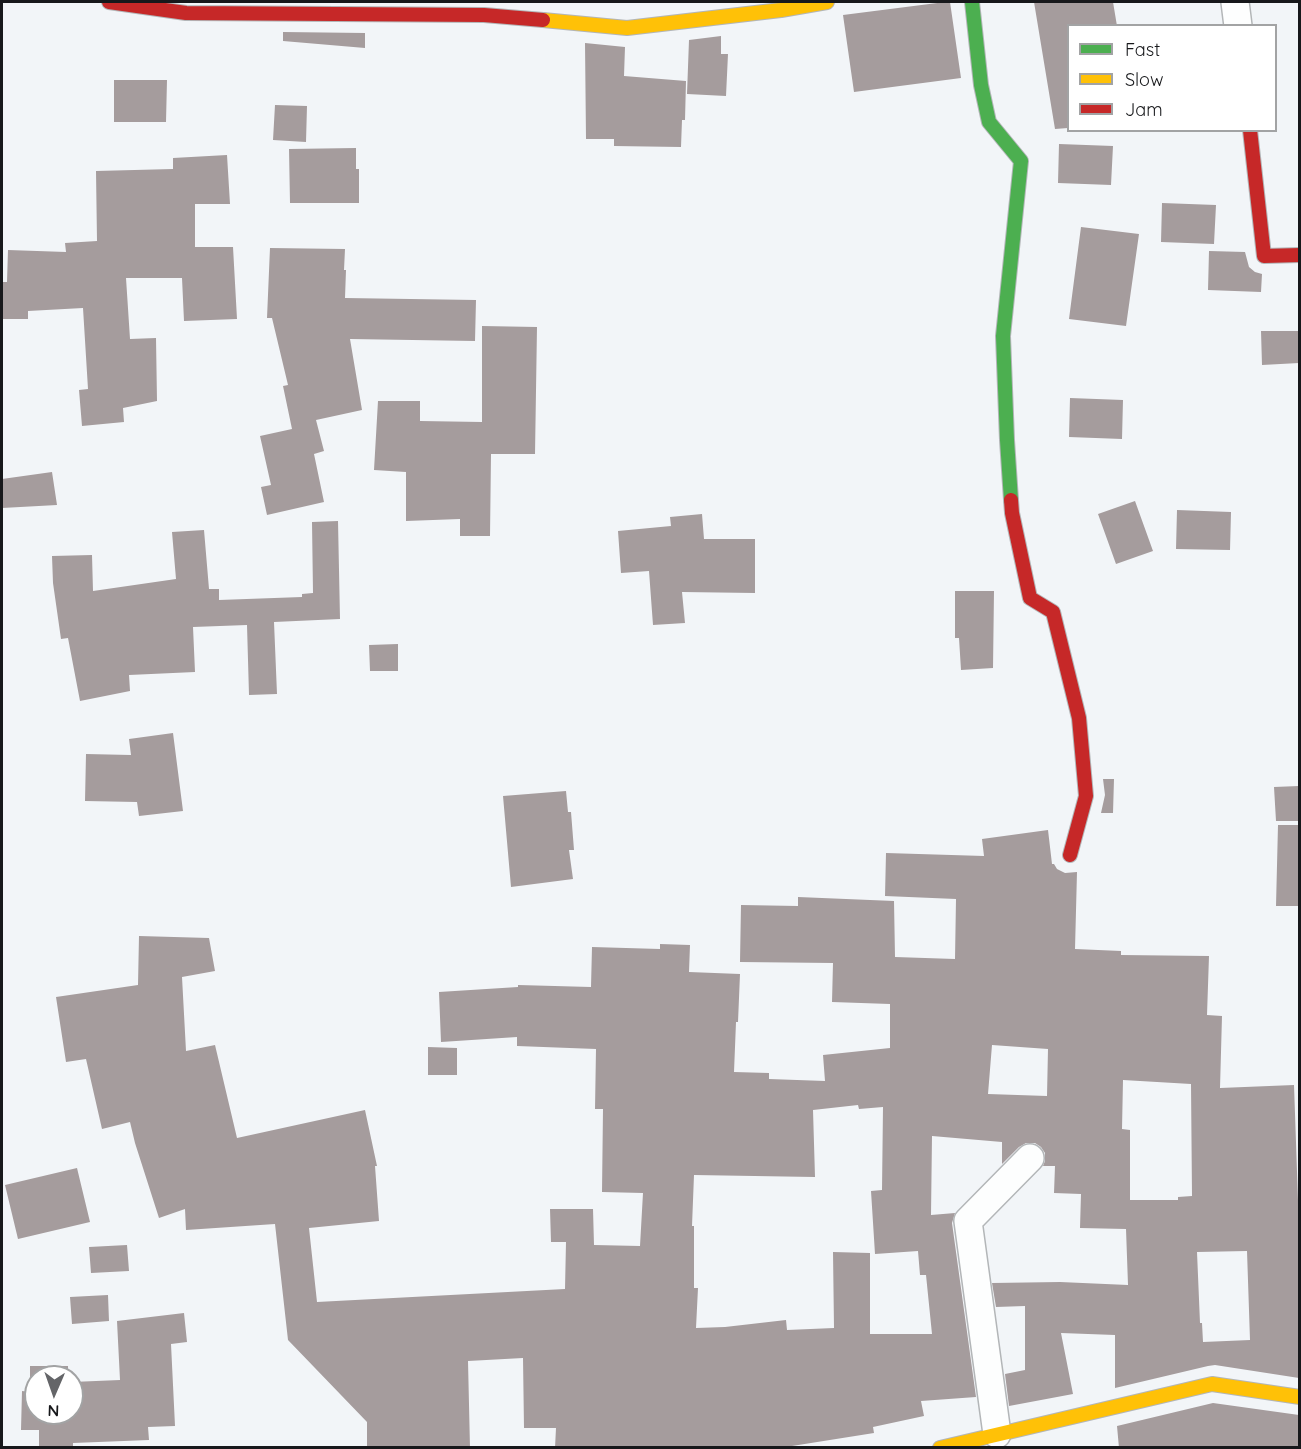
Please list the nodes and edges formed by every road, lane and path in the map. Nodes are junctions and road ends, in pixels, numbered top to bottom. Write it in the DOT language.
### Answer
graph roads {
  1 [pos="109,2"];
  2 [pos="827,2"];
  3 [pos="972,2"];
  4 [pos="1235,2"];
  5 [pos="1238,24"];
  6 [pos="1250,132"];
  7 [pos="1299,255"];
  8 [pos="1070,855"];
  9 [pos="1030,1158"];
  10 [pos="1299,1397"];
  11 [pos="997,1434"];
  12 [pos="940,1448"];
  1 -- 2 [label="street"];
  3 -- 8 [label="street"];
  4 -- 5 [label="street"];
  6 -- 7 [label="street"];
  9 -- 11 [label="street"];
  10 -- 11 [label="street"];
  11 -- 12 [label="street"];
}
